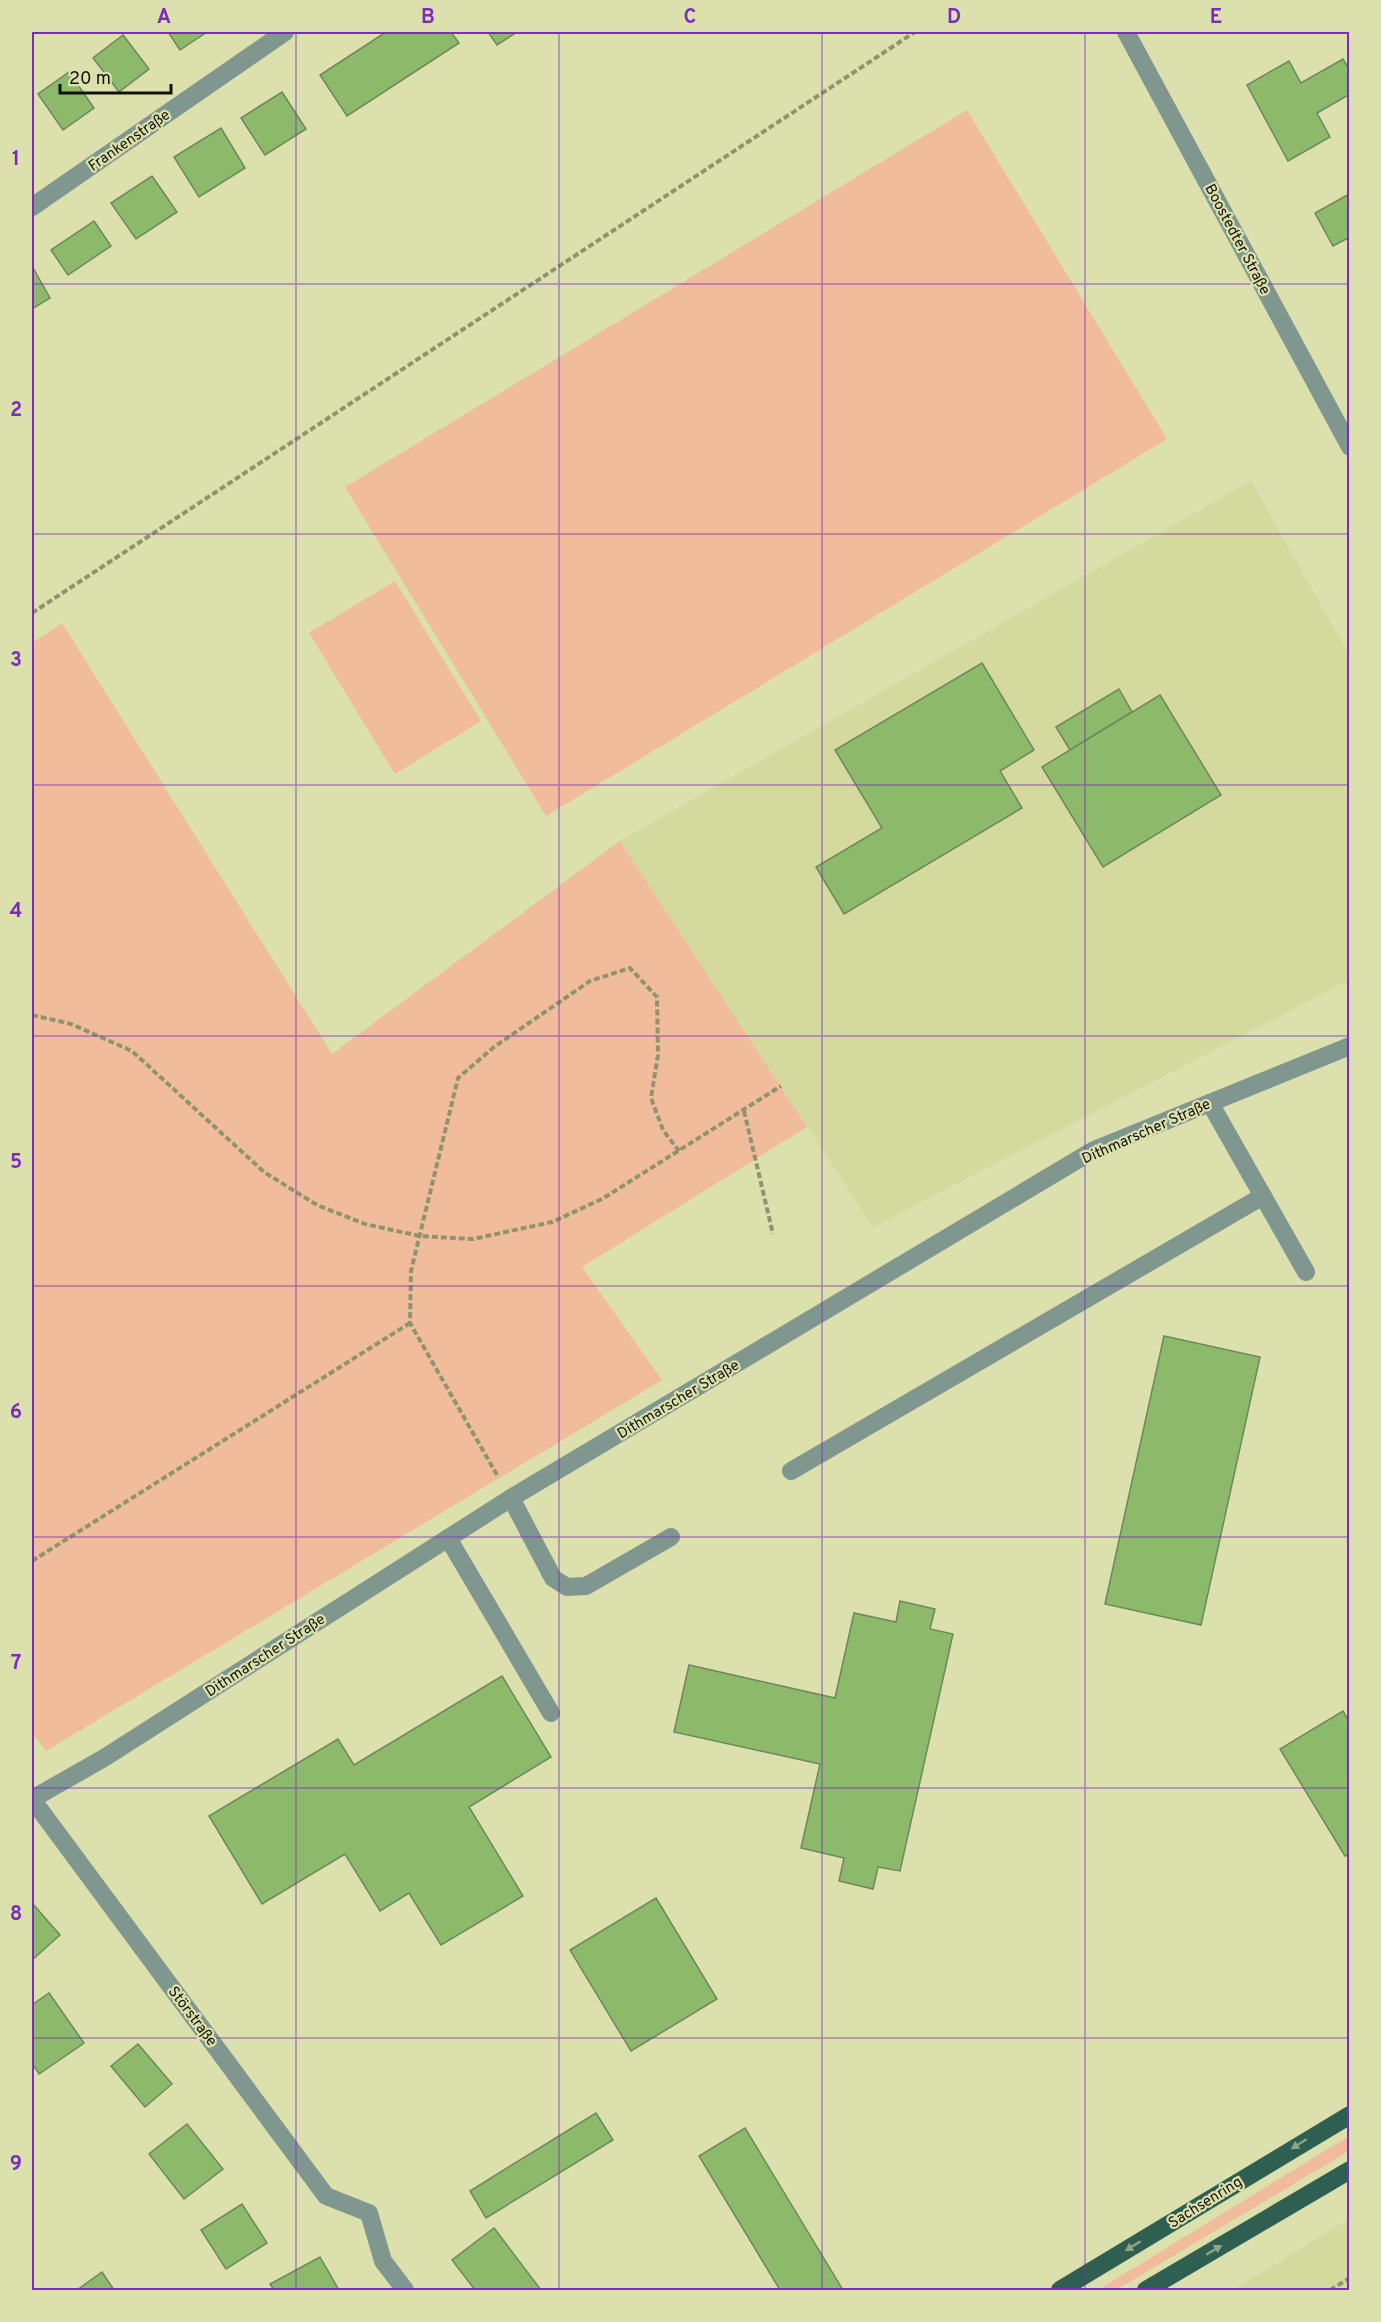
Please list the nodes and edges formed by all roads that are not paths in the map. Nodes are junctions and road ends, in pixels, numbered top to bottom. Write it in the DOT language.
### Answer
graph roads {
  1 [pos="285,32"];
  2 [pos="1126,32"];
  3 [pos="32,207"];
  4 [pos="1350,447"];
  5 [pos="1350,1046"];
  6 [pos="1210,1103"];
  7 [pos="1263,1196"];
  8 [pos="1306,1272"];
  9 [pos="791,1471"];
  10 [pos="511,1498"];
  11 [pos="448,1538"];
  12 [pos="671,1538"];
  13 [pos="551,1713"];
  14 [pos="32,1799"];
  15 [pos="1350,2115"];
  16 [pos="1350,2170"];
  17 [pos="405,2290"];
  18 [pos="1060,2290"];
  19 [pos="1146,2290"];
  1 -- 3 [label="street, Frankenstraße"];
  2 -- 4 [label="street, Boostedter Straße"];
  5 -- 6 [label="street, Dithmarscher Straße"];
  6 -- 7 [label="street"];
  6 -- 10 [label="street, Dithmarscher Straße"];
  7 -- 8 [label="street"];
  7 -- 9 [label="street"];
  10 -- 11 [label="street, Dithmarscher Straße"];
  10 -- 12 [label="street"];
  11 -- 13 [label="street"];
  11 -- 14 [label="street, Dithmarscher Straße"];
  14 -- 17 [label="street, Störstraße"];
  15 -- 18 [label="main road, Sachsenring, one-way"];
  19 -- 16 [label="main road, one-way"];
}
